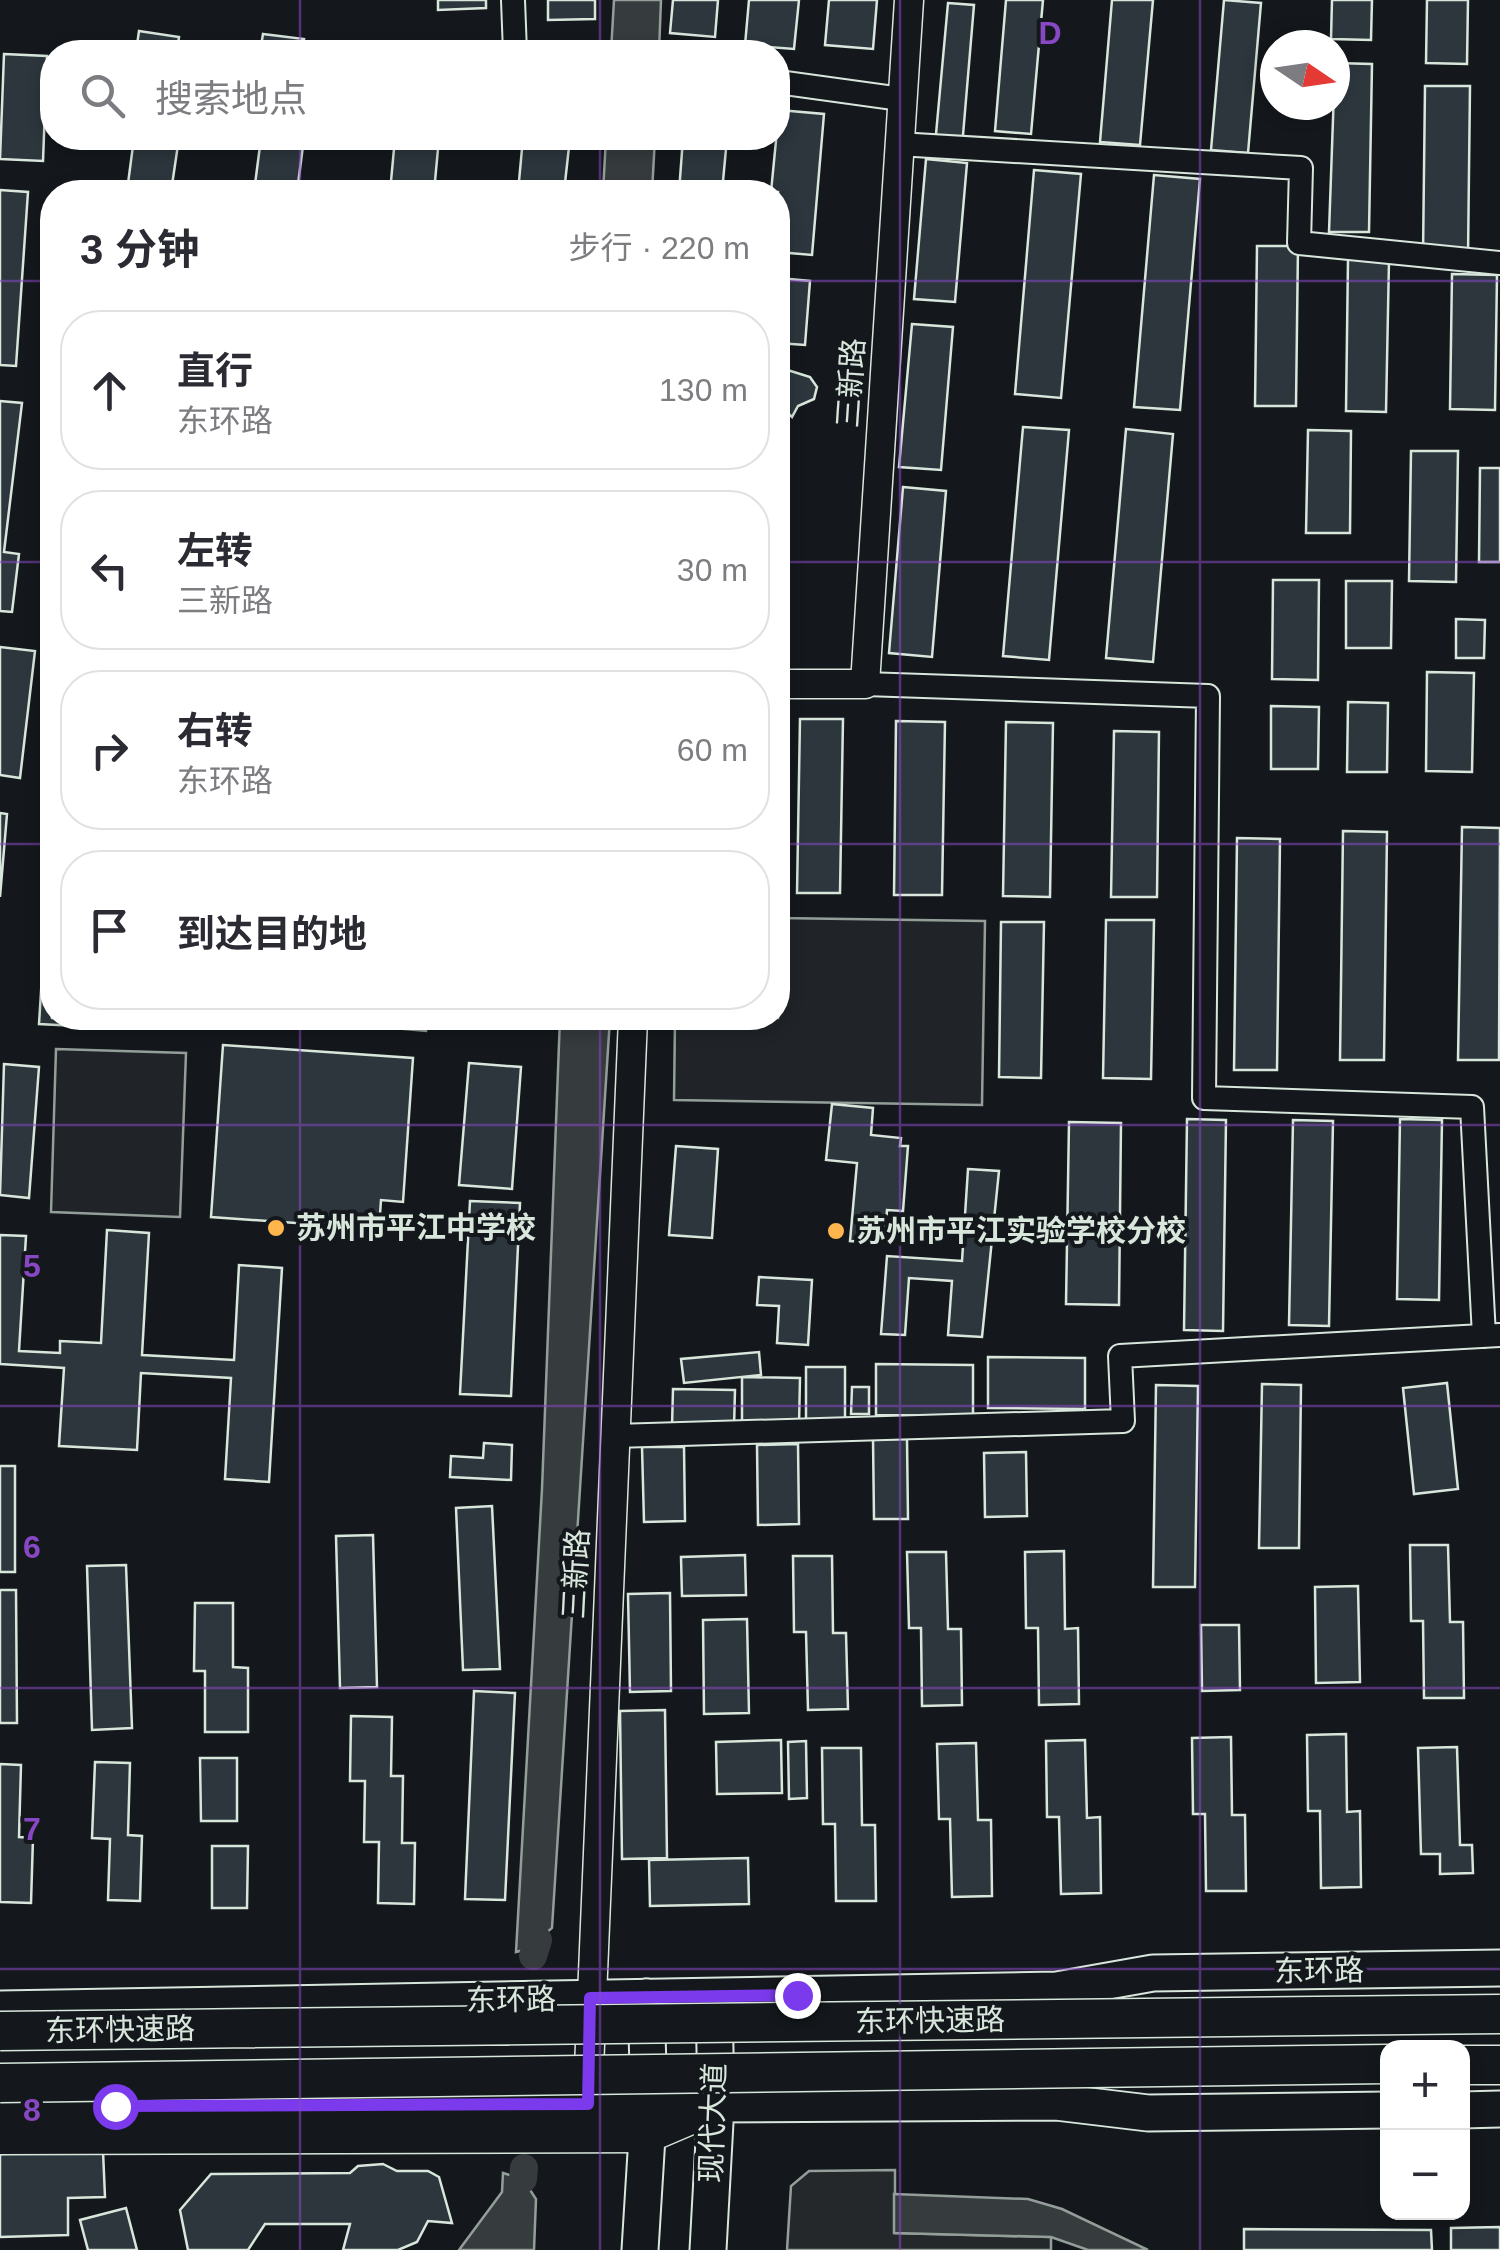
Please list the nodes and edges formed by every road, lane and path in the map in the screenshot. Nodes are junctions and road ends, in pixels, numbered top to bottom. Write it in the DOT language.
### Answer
graph roads {
  1 [pos="513,0"];
  2 [pos="908,0"];
  3 [pos="515,40"];
  4 [pos="790,84"];
  5 [pos="901,99"];
  6 [pos="898,144"];
  7 [pos="1500,263"];
  8 [pos="790,684"];
  9 [pos="865,684"];
  10 [pos="632,1030"];
  11 [pos="1492,1335"];
  12 [pos="614,1436"];
  13 [pos="1500,1968"];
  14 [pos="832,1994"];
  15 [pos="714,1996"];
  16 [pos="590,1998"];
  17 [pos="646,1998"];
  18 [pos="0,2008"];
  19 [pos="1500,2014"];
  20 [pos="0,2031"];
  21 [pos="1380,2064"];
  22 [pos="1470,2065"];
  23 [pos="1500,2065"];
  24 [pos="0,2083"];
  25 [pos="832,2103"];
  26 [pos="716,2104"];
  27 [pos="0,2108"];
  28 [pos="1500,2109"];
  29 [pos="1380,2110"];
  30 [pos="1470,2110"];
  31 [pos="648,2118"];
  32 [pos="587,2119"];
  33 [pos="0,2136"];
  34 [pos="640,2250"];
  35 [pos="708,2250"];
  1 -- 3 [label="street"];
  2 -- 5 [label="street, 三新路"];
  4 -- 5 [label="street"];
  5 -- 6 [label="street, 三新路"];
  6 -- 7 [label="street"];
  6 -- 9 [label="street, 三新路"];
  8 -- 9 [label="street"];
  9 -- 11 [label="street"];
  10 -- 12 [label="street, 三新路"];
  11 -- 12 [label="street"];
  12 -- 16 [label="street, 三新路"];
  13 -- 14 [label="main road, 东环路"];
  14 -- 15 [label="main road, 东环路"];
  14 -- 25 [label="main road"];
  15 -- 17 [label="main road, 东环路"];
  15 -- 26 [label="main road, 现代大道"];
  16 -- 17 [label="main road, 东环路"];
  16 -- 18 [label="main road, 东环路"];
  16 -- 32 [label="street, 三新路"];
  17 -- 31 [label="main road"];
  19 -- 20 [label="highway, 东环快速路, bridge"];
  21 -- 24 [label="highway, 东环快速路, bridge"];
  22 -- 23 [label="highway"];
  25 -- 26 [label="main road"];
  25 -- 29 [label="main road"];
  26 -- 31 [label="highway"];
  26 -- 35 [label="main road, 现代大道"];
  27 -- 32 [label="main road"];
  28 -- 30 [label="main road"];
  31 -- 32 [label="highway"];
  31 -- 34 [label="main road"];
  32 -- 33 [label="highway"];
}
